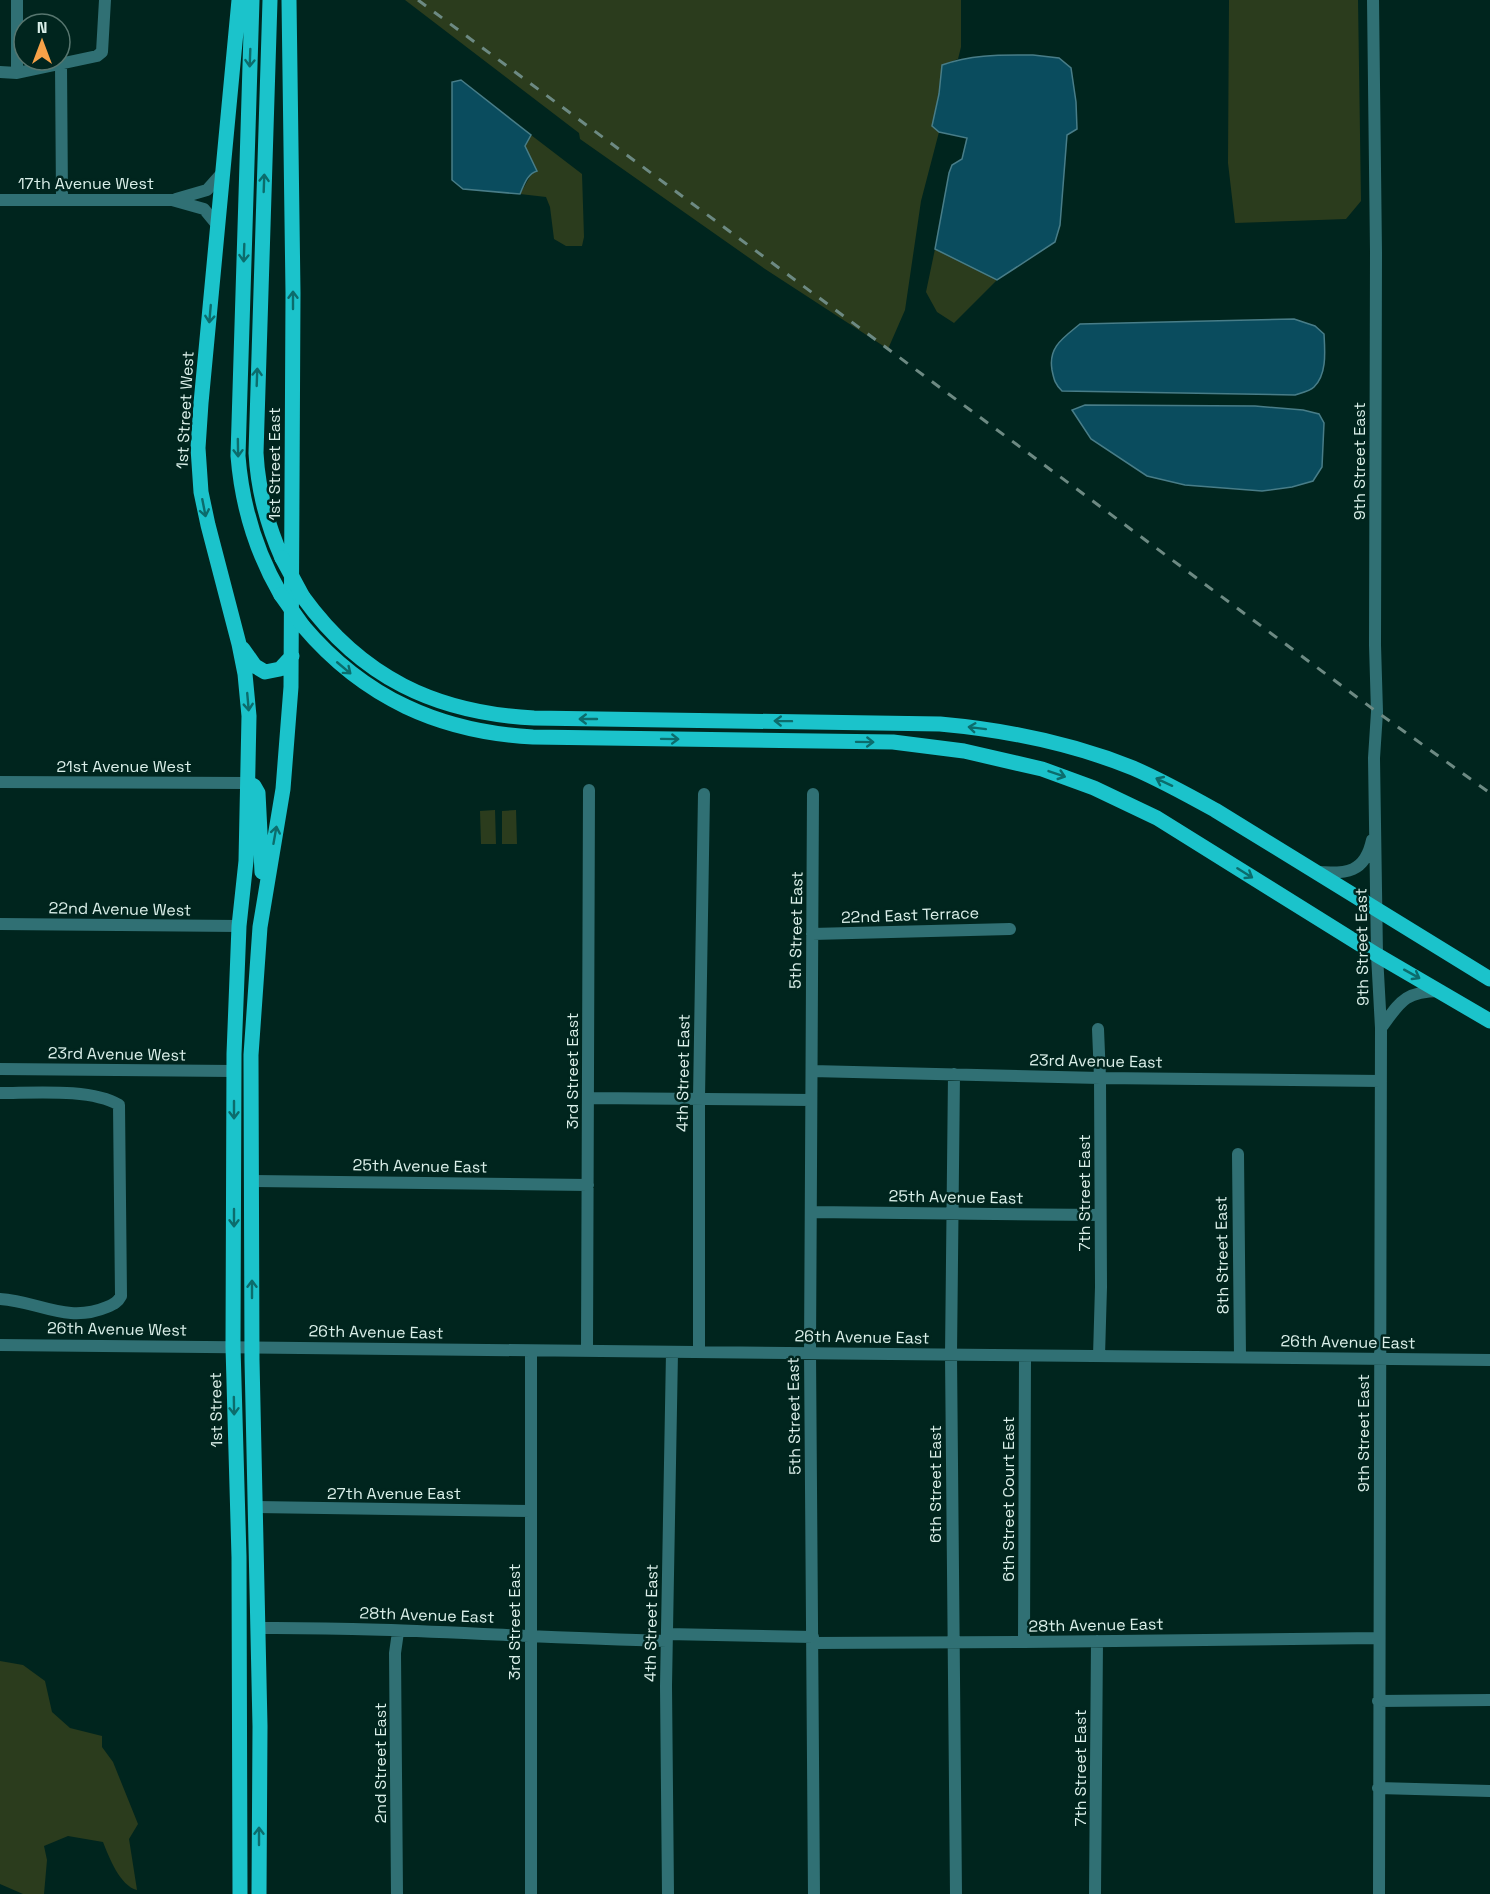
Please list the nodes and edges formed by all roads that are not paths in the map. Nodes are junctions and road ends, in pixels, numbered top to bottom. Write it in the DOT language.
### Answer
graph roads {
  1 [pos="17,0"];
  2 [pos="105,0"];
  3 [pos="239,0"];
  4 [pos="252,0"];
  5 [pos="270,0"];
  6 [pos="289,0"];
  7 [pos="1373,0"];
  8 [pos="72,62"];
  9 [pos="0,72"];
  10 [pos="22,72"];
  11 [pos="61,72"];
  12 [pos="17,73"];
  13 [pos="223,172"];
  14 [pos="62,199"];
  15 [pos="0,200"];
  16 [pos="172,200"];
  17 [pos="218,226"];
  18 [pos="239,644"];
  19 [pos="292,656"];
  20 [pos="0,782"];
  21 [pos="248,783"];
  22 [pos="589,790"];
  23 [pos="704,794"];
  24 [pos="813,794"];
  25 [pos="1376,825"];
  26 [pos="1317,872"];
  27 [pos="265,896"];
  28 [pos="1377,912"];
  29 [pos="0,924"];
  30 [pos="239,926"];
  31 [pos="1010,929"];
  32 [pos="812,934"];
  33 [pos="1377,955"];
  34 [pos="1490,979"];
  35 [pos="1442,991"];
  36 [pos="1490,1021"];
  37 [pos="1381,1028"];
  38 [pos="1098,1029"];
  39 [pos="0,1069"];
  40 [pos="234,1071"];
  41 [pos="812,1071"];
  42 [pos="954,1074"];
  43 [pos="1100,1078"];
  44 [pos="1381,1081"];
  45 [pos="0,1093"];
  46 [pos="589,1098"];
  47 [pos="699,1098"];
  48 [pos="811,1100"];
  49 [pos="251,1112"];
  50 [pos="1238,1154"];
  51 [pos="253,1181"];
  52 [pos="588,1185"];
  53 [pos="811,1212"];
  54 [pos="953,1214"];
  55 [pos="1100,1215"];
  56 [pos="0,1299"];
  57 [pos="0,1345"];
  58 [pos="233,1347"];
  59 [pos="252,1348"];
  60 [pos="531,1351"];
  61 [pos="587,1352"];
  62 [pos="672,1352"];
  63 [pos="699,1352"];
  64 [pos="810,1352"];
  65 [pos="951,1355"];
  66 [pos="1025,1356"];
  67 [pos="1099,1356"];
  68 [pos="1240,1356"];
  69 [pos="1380,1359"];
  70 [pos="1490,1360"];
  71 [pos="256,1507"];
  72 [pos="238,1509"];
  73 [pos="531,1511"];
  74 [pos="258,1628"];
  75 [pos="398,1632"];
  76 [pos="530,1635"];
  77 [pos="667,1637"];
  78 [pos="1379,1638"];
  79 [pos="813,1640"];
  80 [pos="1097,1641"];
  81 [pos="952,1642"];
  82 [pos="1024,1642"];
  83 [pos="240,1643"];
  84 [pos="1490,1700"];
  85 [pos="1378,1701"];
  86 [pos="259,1778"];
  87 [pos="1378,1788"];
  88 [pos="1490,1791"];
  89 [pos="240,1894"];
  90 [pos="259,1894"];
  91 [pos="397,1894"];
  92 [pos="531,1894"];
  93 [pos="668,1894"];
  94 [pos="814,1894"];
  95 [pos="956,1894"];
  96 [pos="1095,1894"];
  97 [pos="1379,1894"];
  1 -- 12 [label="street"];
  2 -- 8 [label="street"];
  3 -- 13 [label="main road, 1st Street West"];
  4 -- 33 [label="main road, one-way, bridge"];
  26 -- 5 [label="main road, one-way, bridge"];
  19 -- 6 [label="main road, 1st Street East, one-way"];
  7 -- 25 [label="street, 9th Street East"];
  9 -- 12 [label="street"];
  10 -- 12 [label="street"];
  11 -- 14 [label="street"];
  13 -- 16 [label="street, 17th Avenue West"];
  13 -- 17 [label="main road, 1st Street West"];
  14 -- 15 [label="street, 17th Avenue West"];
  14 -- 16 [label="street, 17th Avenue West"];
  16 -- 17 [label="street, 17th Avenue West"];
  17 -- 18 [label="main road, 1st Street West, one-way"];
  18 -- 19 [label="main road"];
  18 -- 21 [label="main road, 1st Street West, one-way"];
  27 -- 19 [label="main road, 1st Street East, one-way"];
  20 -- 21 [label="street, 21st Avenue West"];
  21 -- 27 [label="main road"];
  21 -- 30 [label="main road, 1st Street West"];
  22 -- 46 [label="street, 3rd Street East"];
  23 -- 47 [label="street, 4th Street East"];
  24 -- 32 [label="street, 5th Street East"];
  25 -- 26 [label="street"];
  25 -- 28 [label="street, 9th Street East"];
  26 -- 28 [label="main road"];
  27 -- 30 [label="main road"];
  27 -- 49 [label="main road, 1st Street East"];
  28 -- 33 [label="street, 9th Street East"];
  28 -- 34 [label="main road"];
  29 -- 30 [label="street, 22nd Avenue West"];
  30 -- 40 [label="main road, 1st Street"];
  30 -- 49 [label="main road"];
  31 -- 32 [label="street, 22nd East Terrace"];
  32 -- 41 [label="street, 5th Street East"];
  33 -- 35 [label="main road, one-way"];
  33 -- 37 [label="street, 9th Street East"];
  35 -- 36 [label="main road"];
  35 -- 37 [label="street"];
  37 -- 44 [label="street, 9th Street East"];
  38 -- 43 [label="street, 7th Street East"];
  39 -- 40 [label="street, 23rd Avenue West"];
  40 -- 58 [label="main road, 1st Street, one-way"];
  41 -- 42 [label="street, 23rd Avenue East"];
  41 -- 48 [label="street, 5th Street East"];
  42 -- 43 [label="street, 23rd Avenue East"];
  42 -- 54 [label="street, 6th Street East"];
  43 -- 44 [label="street, 23rd Avenue East"];
  43 -- 55 [label="street, 7th Street East"];
  44 -- 69 [label="street, 9th Street East"];
  45 -- 56 [label="street"];
  46 -- 47 [label="street"];
  46 -- 52 [label="street, 3rd Street East"];
  47 -- 48 [label="street"];
  47 -- 63 [label="street, 4th Street East"];
  48 -- 53 [label="street, 5th Street East"];
  49 -- 51 [label="main road"];
  50 -- 68 [label="street, 8th Street East"];
  51 -- 52 [label="street, 25th Avenue East"];
  59 -- 51 [label="main road, one-way"];
  52 -- 61 [label="street, 3rd Street East"];
  53 -- 54 [label="street, 25th Avenue East"];
  53 -- 64 [label="street, 5th Street East"];
  54 -- 55 [label="street, 25th Avenue East"];
  54 -- 65 [label="street, 6th Street East"];
  55 -- 67 [label="street, 7th Street East"];
  57 -- 58 [label="street, 26th Avenue West"];
  58 -- 59 [label="street, 26th Avenue East"];
  58 -- 72 [label="main road, 1st Street, one-way"];
  59 -- 60 [label="street, 26th Avenue East"];
  59 -- 71 [label="main road"];
  60 -- 61 [label="street, 26th Avenue East"];
  60 -- 73 [label="street, 3rd Street East"];
  61 -- 62 [label="street, 26th Avenue East"];
  62 -- 63 [label="street, 26th Avenue East"];
  62 -- 77 [label="street, 4th Street East"];
  63 -- 64 [label="street, 26th Avenue East"];
  64 -- 65 [label="street, 26th Avenue East"];
  64 -- 79 [label="street, 5th Street East"];
  65 -- 66 [label="street, 26th Avenue East"];
  65 -- 81 [label="street, 6th Street East"];
  66 -- 67 [label="street, 26th Avenue East"];
  66 -- 82 [label="street, 6th Street Court East"];
  67 -- 68 [label="street, 26th Avenue East"];
  68 -- 69 [label="street, 26th Avenue East"];
  69 -- 70 [label="street, 26th Avenue East"];
  69 -- 78 [label="street, 9th Street East"];
  71 -- 73 [label="street, 27th Avenue East"];
  71 -- 74 [label="main road"];
  72 -- 74 [label="main road"];
  72 -- 83 [label="main road, 1st Street"];
  73 -- 76 [label="street, 3rd Street East"];
  74 -- 75 [label="street, 28th Avenue East"];
  74 -- 86 [label="main road"];
  75 -- 76 [label="street, 28th Avenue East"];
  75 -- 91 [label="street, 2nd Street East"];
  76 -- 77 [label="street, 28th Avenue East"];
  76 -- 92 [label="street, 3rd Street East"];
  77 -- 79 [label="street, 28th Avenue East"];
  77 -- 93 [label="street, 4th Street East"];
  78 -- 80 [label="street, 28th Avenue East"];
  78 -- 85 [label="street, 9th Street East"];
  79 -- 81 [label="street, 28th Avenue East"];
  79 -- 94 [label="street, 5th Street East"];
  80 -- 82 [label="street, 28th Avenue East"];
  80 -- 96 [label="street, 7th Street East"];
  81 -- 82 [label="street, 28th Avenue East"];
  81 -- 95 [label="street, 6th Street East"];
  83 -- 86 [label="main road"];
  83 -- 89 [label="main road, 1st Street"];
  84 -- 85 [label="street"];
  85 -- 87 [label="street, 9th Street East"];
  90 -- 86 [label="main road, one-way"];
  87 -- 88 [label="street"];
  87 -- 97 [label="street, 9th Street East"];
}
